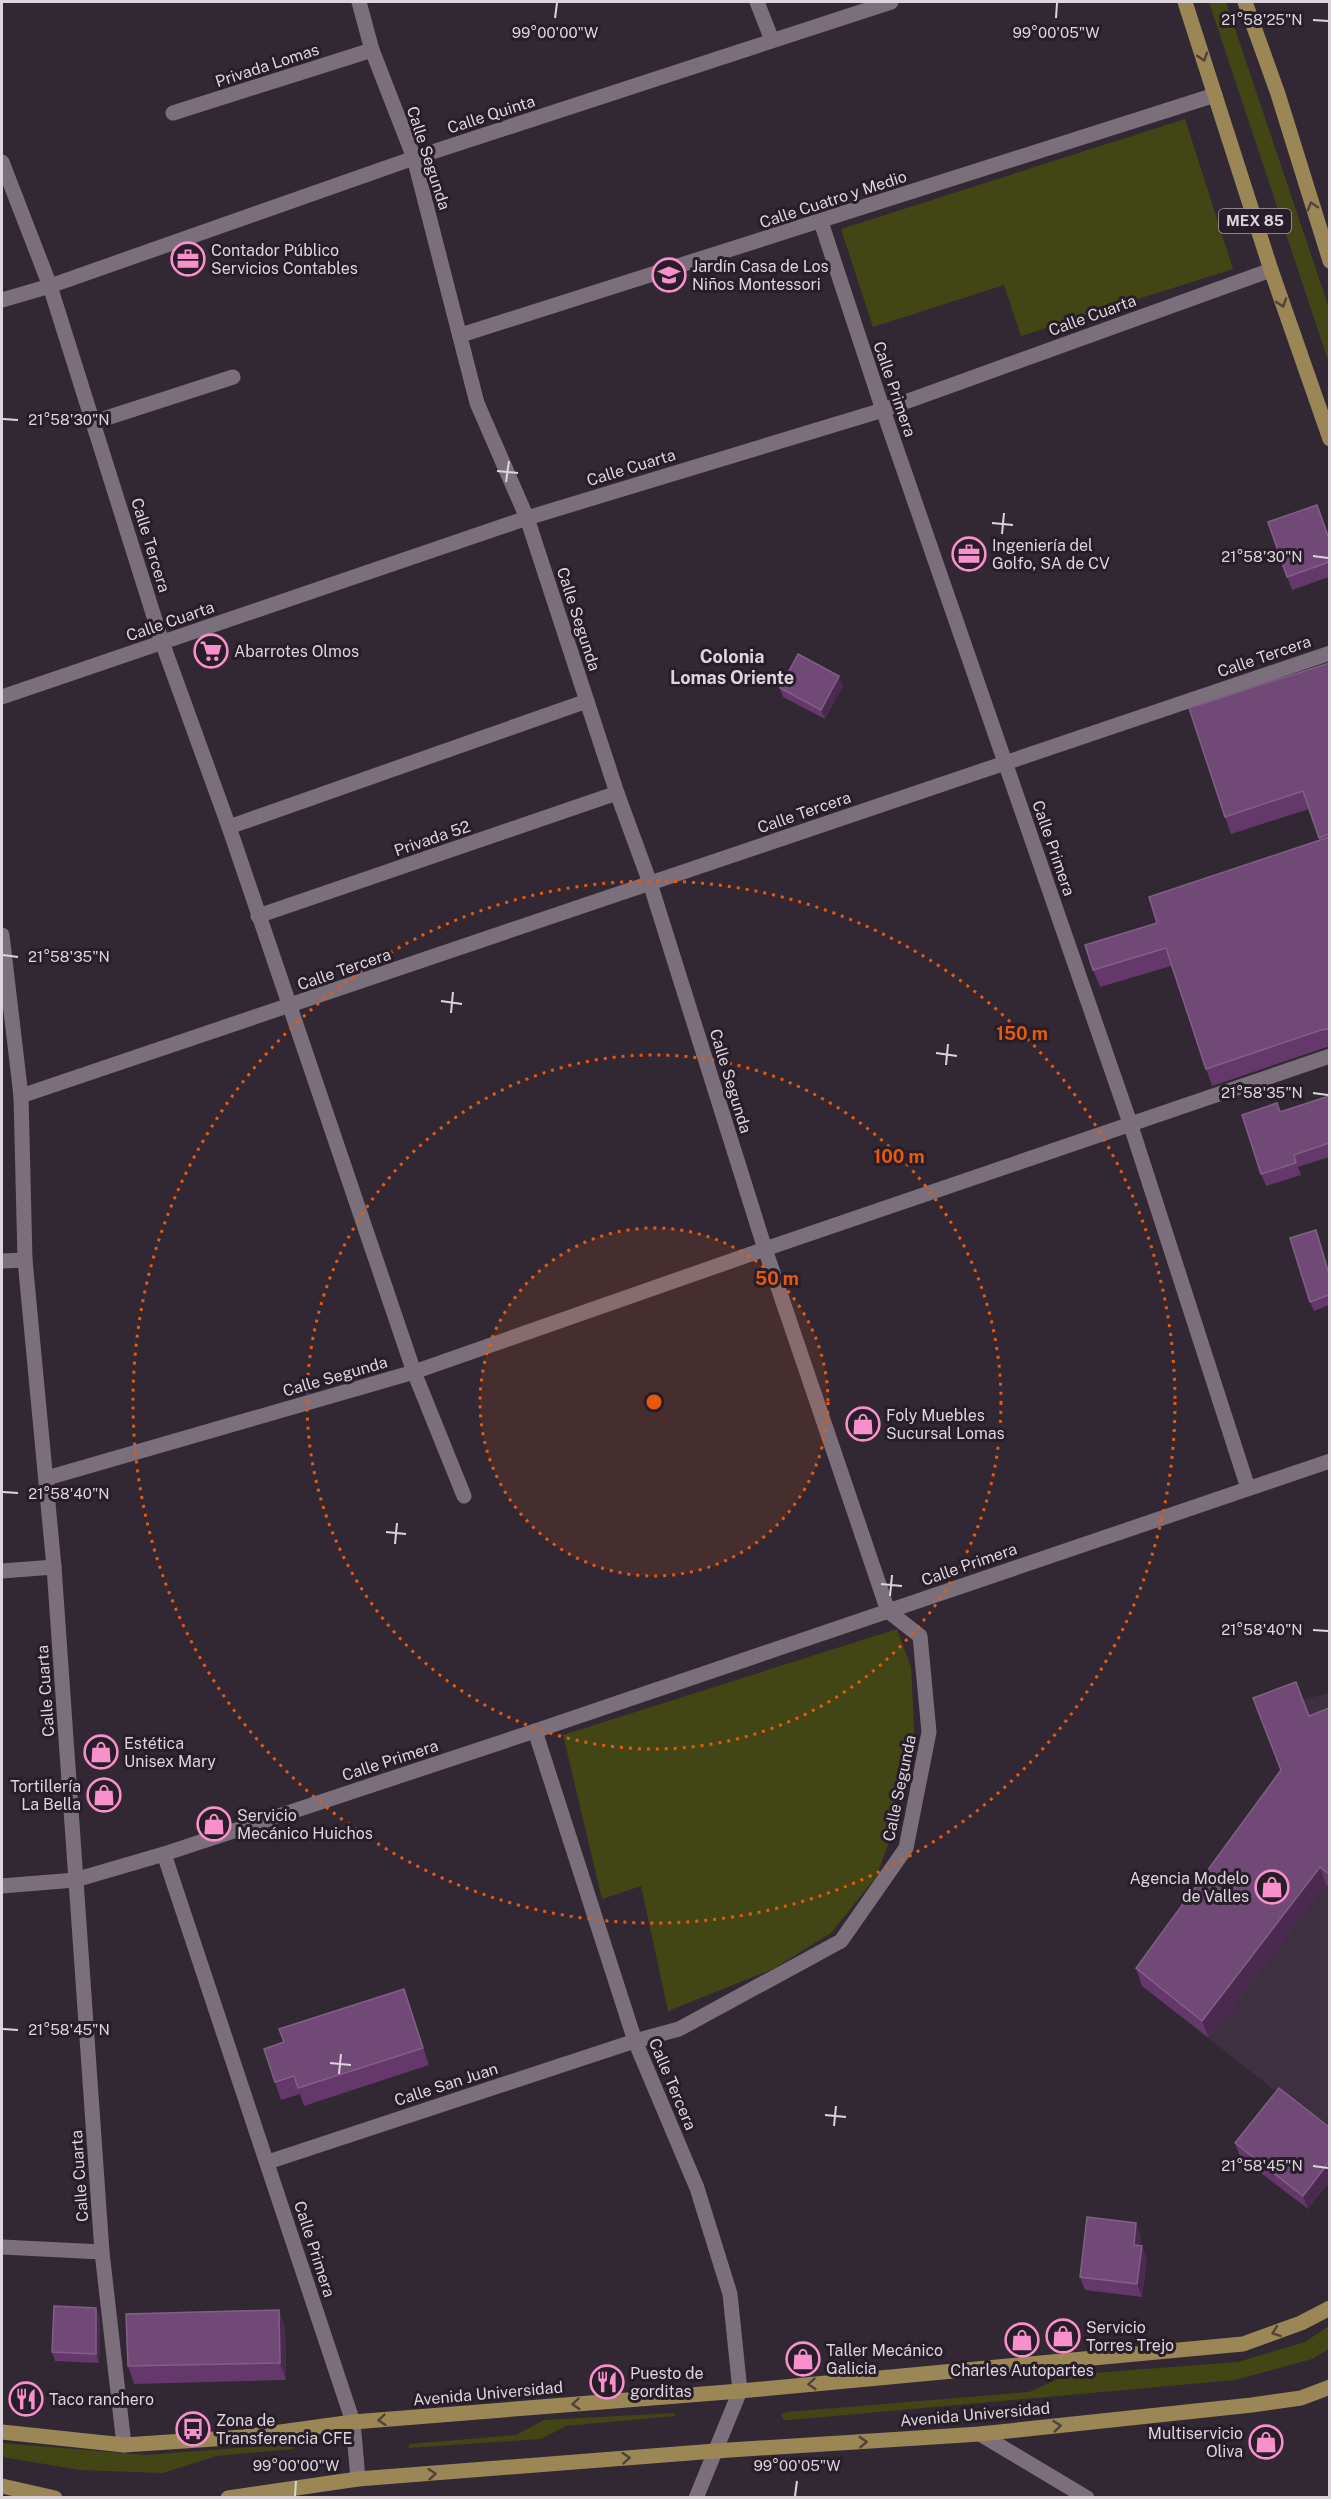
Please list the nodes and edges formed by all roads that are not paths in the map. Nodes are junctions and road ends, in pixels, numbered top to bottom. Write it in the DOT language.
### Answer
graph roads {
  1 [pos="359,2"];
  2 [pos="757,2"];
  3 [pos="891,2"];
  4 [pos="1185,2"];
  5 [pos="1245,2"];
  6 [pos="772,40"];
  7 [pos="372,50"];
  8 [pos="1215,95"];
  9 [pos="173,114"];
  10 [pos="414,158"];
  11 [pos="2,162"];
  12 [pos="821,222"];
  13 [pos="1328,252"];
  14 [pos="1271,270"];
  15 [pos="50,286"];
  16 [pos="2,300"];
  17 [pos="461,335"];
  18 [pos="233,377"];
  19 [pos="883,410"];
  20 [pos="94,422"];
  21 [pos="1329,439"];
  22 [pos="526,518"];
  23 [pos="162,642"];
  24 [pos="1329,653"];
  25 [pos="2,697"];
  26 [pos="586,701"];
  27 [pos="1006,763"];
  28 [pos="617,793"];
  29 [pos="229,827"];
  30 [pos="650,883"];
  31 [pos="258,916"];
  32 [pos="2,935"];
  33 [pos="2,941"];
  34 [pos="291,1006"];
  35 [pos="1329,1056"];
  36 [pos="21,1096"];
  37 [pos="1130,1123"];
  38 [pos="765,1249"];
  39 [pos="25,1260"];
  40 [pos="2,1262"];
  41 [pos="414,1372"];
  42 [pos="1329,1461"];
  43 [pos="47,1478"];
  44 [pos="1248,1488"];
  45 [pos="464,1496"];
  46 [pos="54,1567"];
  47 [pos="2,1571"];
  48 [pos="888,1611"];
  49 [pos="534,1731"];
  50 [pos="164,1854"];
  51 [pos="75,1880"];
  52 [pos="2,1886"];
  53 [pos="635,2041"];
  54 [pos="268,2162"];
  55 [pos="2,2247"];
  56 [pos="102,2252"];
  57 [pos="1329,2308"];
  58 [pos="1329,2387"];
  59 [pos="740,2391"];
  60 [pos="353,2422"];
  61 [pos="2,2432"];
  62 [pos="980,2434"];
  63 [pos="124,2445"];
  64 [pos="715,2451"];
  65 [pos="358,2479"];
  66 [pos="2,2486"];
  67 [pos="55,2498"];
  68 [pos="228,2498"];
  69 [pos="696,2498"];
  70 [pos="1087,2498"];
  1 -- 7 [label="street, Calle Segunda"];
  2 -- 6 [label="street"];
  3 -- 6 [label="street, Calle Quinta"];
  4 -- 8 [label="main road, MEX 85, one-way"];
  13 -- 5 [label="main road, MEX 85, one-way"];
  6 -- 10 [label="street, Calle Quinta"];
  7 -- 9 [label="street, Privada Lomas"];
  7 -- 10 [label="street, Calle Segunda"];
  8 -- 12 [label="street, Calle Cuatro y Medio"];
  8 -- 14 [label="main road, MEX 85"];
  10 -- 15 [label="street, Calle Quinta"];
  10 -- 17 [label="street, Calle Segunda"];
  11 -- 15 [label="street, Calle Tercera"];
  12 -- 17 [label="street, Calle Cuatro y Medio"];
  12 -- 19 [label="street, Calle Primera"];
  14 -- 19 [label="street, Calle Cuarta"];
  14 -- 21 [label="main road, MEX 85, one-way"];
  15 -- 16 [label="street, Calle Quinta"];
  15 -- 20 [label="street, Calle Tercera"];
  17 -- 22 [label="street, Calle Segunda"];
  18 -- 20 [label="street"];
  19 -- 22 [label="street, Calle Cuarta"];
  19 -- 27 [label="street, Calle Primera"];
  20 -- 23 [label="street, Calle Tercera"];
  22 -- 23 [label="street, Calle Cuarta"];
  22 -- 26 [label="street, Calle Segunda"];
  23 -- 25 [label="street, Calle Cuarta"];
  23 -- 29 [label="street, Calle Tercera"];
  24 -- 27 [label="street, Calle Tercera"];
  26 -- 28 [label="street, Calle Segunda"];
  26 -- 29 [label="street"];
  27 -- 30 [label="street, Calle Tercera"];
  27 -- 37 [label="street, Calle Primera"];
  28 -- 30 [label="street, Calle Segunda"];
  28 -- 31 [label="street, Privada 52"];
  29 -- 31 [label="street, Calle Tercera"];
  30 -- 34 [label="street, Calle Tercera"];
  30 -- 38 [label="street, Calle Segunda"];
  31 -- 34 [label="street, Calle Tercera"];
  32 -- 33 [label="street, Calle Cuarta"];
  33 -- 36 [label="street, Calle Cuarta"];
  34 -- 36 [label="street, Calle Tercera"];
  34 -- 41 [label="street, Calle Tercera"];
  35 -- 37 [label="street, Calle Segunda"];
  36 -- 39 [label="street, Calle Cuarta"];
  37 -- 38 [label="street, Calle Segunda"];
  37 -- 44 [label="street, Calle Primera"];
  38 -- 41 [label="street, Calle Segunda"];
  38 -- 48 [label="street, Calle Segunda"];
  39 -- 40 [label="street"];
  39 -- 43 [label="street, Calle Cuarta"];
  41 -- 43 [label="street, Calle Segunda"];
  41 -- 45 [label="street, Calle Tercera"];
  42 -- 44 [label="street, Calle Primera"];
  43 -- 46 [label="street, Calle Cuarta"];
  44 -- 48 [label="street, Calle Primera"];
  46 -- 47 [label="street"];
  46 -- 51 [label="street, Calle Cuarta"];
  48 -- 49 [label="street, Calle Primera"];
  48 -- 53 [label="street, Calle Segunda"];
  49 -- 50 [label="street, Calle Primera"];
  49 -- 53 [label="street, Calle Tercera"];
  50 -- 51 [label="street"];
  50 -- 54 [label="street, Calle Primera"];
  51 -- 52 [label="street"];
  51 -- 56 [label="street, Calle Cuarta"];
  53 -- 54 [label="street, Calle San Juan"];
  53 -- 59 [label="street, Calle Tercera"];
  54 -- 60 [label="street, Calle Primera"];
  55 -- 56 [label="street"];
  56 -- 63 [label="street, Calle Cuarta"];
  57 -- 59 [label="main road, Avenida Universidad, one-way"];
  62 -- 58 [label="main road, Avenida Universidad, one-way"];
  59 -- 60 [label="main road, Avenida Universidad, one-way"];
  59 -- 64 [label="street, Calle Tercera"];
  60 -- 63 [label="main road, Avenida Universidad"];
  60 -- 65 [label="street, Calle Primera"];
  61 -- 63 [label="main road, Avenida Universidad"];
  64 -- 62 [label="main road, Avenida Universidad, one-way"];
  62 -- 70 [label="street"];
  65 -- 64 [label="main road, Avenida Universidad, one-way"];
  64 -- 69 [label="street, Calle Tercera"];
  65 -- 68 [label="main road, Avenida Universidad"];
  66 -- 67 [label="main road"];
}
